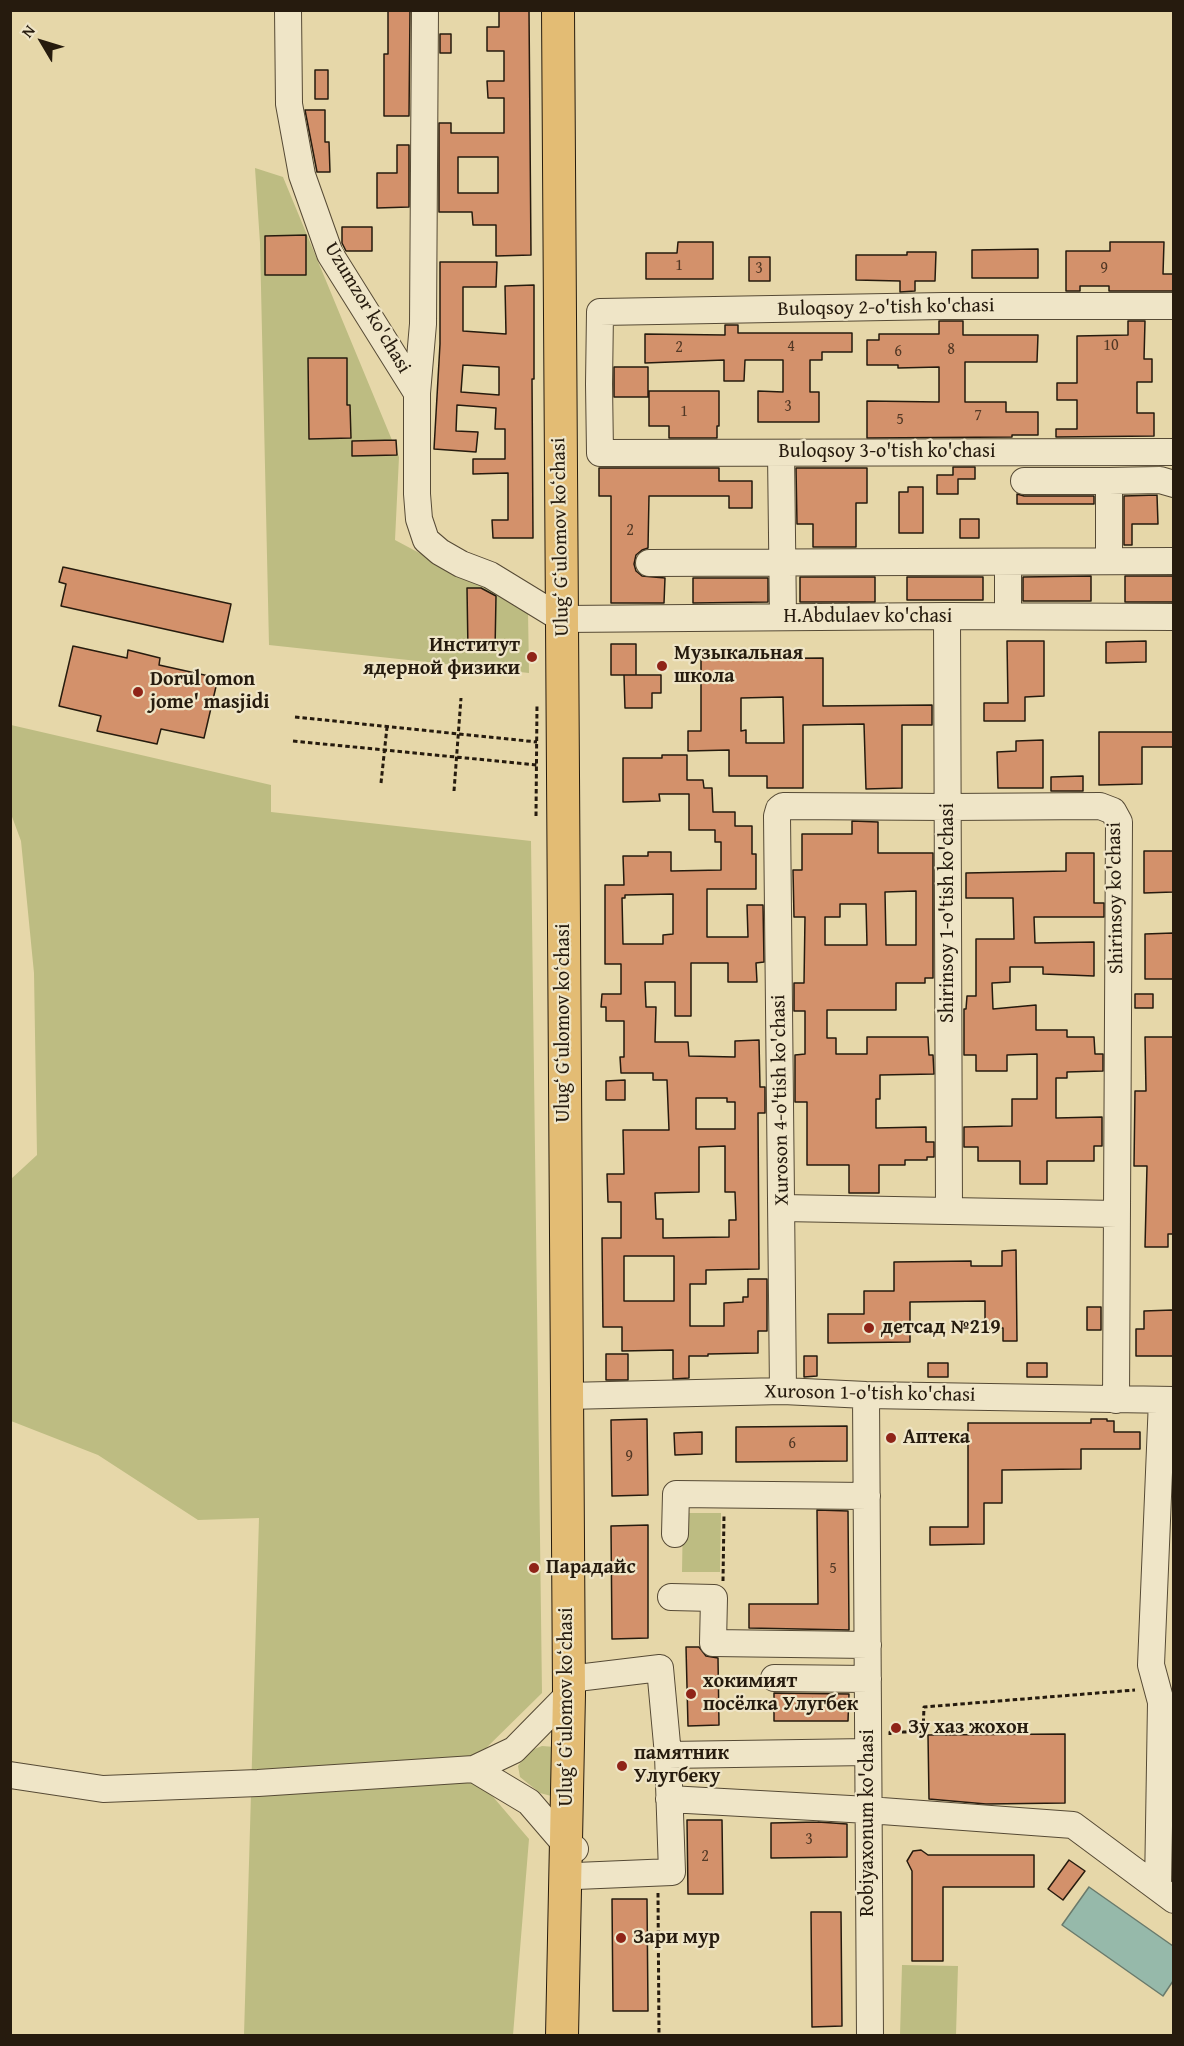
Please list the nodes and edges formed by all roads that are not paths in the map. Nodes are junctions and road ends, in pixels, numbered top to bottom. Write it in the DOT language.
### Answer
graph roads {
  1 [pos="288,10"];
  2 [pos="425,10"];
  3 [pos="558,10"];
  4 [pos="565,10"];
  5 [pos="1173,306"];
  6 [pos="563,384"];
  7 [pos="599,384"];
  8 [pos="417,393"];
  9 [pos="1173,452"];
  10 [pos="781,453"];
  11 [pos="1109,480"];
  12 [pos="1024,481"];
  13 [pos="1173,484"];
  14 [pos="1109,561"];
  15 [pos="1173,561"];
  16 [pos="1008,562"];
  17 [pos="649,563"];
  18 [pos="783,563"];
  19 [pos="947,616"];
  20 [pos="1008,616"];
  21 [pos="783,617"];
  22 [pos="1173,617"];
  23 [pos="566,619"];
  24 [pos="948,807"];
  25 [pos="779,809"];
  26 [pos="783,1208"];
  27 [pos="949,1211"];
  28 [pos="1117,1214"];
  29 [pos="783,1391"];
  30 [pos="866,1395"];
  31 [pos="571,1396"];
  32 [pos="1116,1400"];
  33 [pos="1168,1400"];
  34 [pos="1167,1448"];
  35 [pos="867,1496"];
  36 [pos="675,1534"];
  37 [pos="671,1597"];
  38 [pos="868,1645"];
  39 [pos="774,1678"];
  40 [pos="868,1679"];
  41 [pos="573,1686"];
  42 [pos="879,1748"];
  43 [pos="668,1755"];
  44 [pos="474,1769"];
  45 [pos="10,1775"];
  46 [pos="669,1799"];
  47 [pos="868,1810"];
  48 [pos="573,1857"];
  49 [pos="1166,1894"];
  50 [pos="562,2036"];
  51 [pos="573,2036"];
  52 [pos="870,2036"];
  1 -- 8 [label="street, Uzumzor ko'chasi"];
  2 -- 8 [label="street, Uzumzor ko'chasi"];
  3 -- 6 [label="main road, Ulugʻ Gʻulomov koʻchasi"];
  4 -- 6 [label="main road, Ulugʻ Gʻulomov koʻchasi"];
  5 -- 7 [label="street, Buloqsoy 2-o'tish ko'chasi"];
  6 -- 7 [label="street"];
  6 -- 23 [label="main road, Ulugʻ Gʻulomov koʻchasi"];
  7 -- 10 [label="street, Buloqsoy 3-o'tish ko'chasi"];
  8 -- 23 [label="street, Uzumzor ko'chasi"];
  9 -- 10 [label="street, Buloqsoy 3-o'tish ko'chasi"];
  10 -- 18 [label="street"];
  11 -- 12 [label="street"];
  11 -- 13 [label="street"];
  11 -- 14 [label="street"];
  14 -- 15 [label="street"];
  14 -- 16 [label="street"];
  16 -- 18 [label="street"];
  16 -- 20 [label="street"];
  17 -- 18 [label="street"];
  18 -- 21 [label="street"];
  19 -- 20 [label="street, H.Abdulaev ko'chasi"];
  19 -- 21 [label="street, H.Abdulaev ko'chasi"];
  19 -- 24 [label="street, Shirinsoy 1-o'tish ko'chasi"];
  20 -- 22 [label="street, H.Abdulaev ko'chasi"];
  21 -- 23 [label="street, H.Abdulaev ko'chasi"];
  23 -- 31 [label="main road, Ulugʻ Gʻulomov koʻchasi"];
  24 -- 25 [label="street, Shirinsoy ko'chasi"];
  24 -- 27 [label="street, Shirinsoy 1-o'tish ko'chasi"];
  24 -- 28 [label="street, Shirinsoy ko'chasi"];
  25 -- 26 [label="street, Xuroson 4-o'tish ko'chasi"];
  26 -- 27 [label="street"];
  26 -- 29 [label="street, Xuroson 4-o'tish ko'chasi"];
  27 -- 28 [label="street"];
  28 -- 32 [label="street, Shirinsoy ko'chasi"];
  29 -- 30 [label="street, Хuroson 1-o'tish ko'chasi"];
  29 -- 31 [label="street, Хuroson 1-o'tish ko'chasi"];
  30 -- 32 [label="street, Хuroson 1-o'tish ko'chasi"];
  30 -- 35 [label="street, Robiyaxonum ko'chasi"];
  31 -- 41 [label="main road, Ulugʻ Gʻulomov koʻchasi"];
  32 -- 33 [label="street, Хuroson 1-o'tish ko'chasi"];
  33 -- 34 [label="street"];
  34 -- 49 [label="street"];
  35 -- 36 [label="street"];
  35 -- 38 [label="street, Robiyaxonum ko'chasi"];
  37 -- 38 [label="street"];
  38 -- 40 [label="street, Robiyaxonum ko'chasi"];
  39 -- 40 [label="street"];
  40 -- 42 [label="street, Robiyaxonum ko'chasi"];
  41 -- 43 [label="street"];
  41 -- 44 [label="street"];
  41 -- 48 [label="main road, Ulugʻ Gʻulomov koʻchasi"];
  42 -- 43 [label="street"];
  42 -- 47 [label="street, Robiyaxonum ko'chasi"];
  43 -- 46 [label="street"];
  44 -- 45 [label="street"];
  44 -- 48 [label="street"];
  46 -- 47 [label="street"];
  46 -- 48 [label="street"];
  47 -- 49 [label="street"];
  47 -- 52 [label="street, Robiyaxonum ko'chasi"];
  48 -- 50 [label="main road, Ulugʻ Gʻulomov koʻchasi"];
  48 -- 51 [label="main road, Ulugʻ Gʻulomov koʻchasi"];
}
